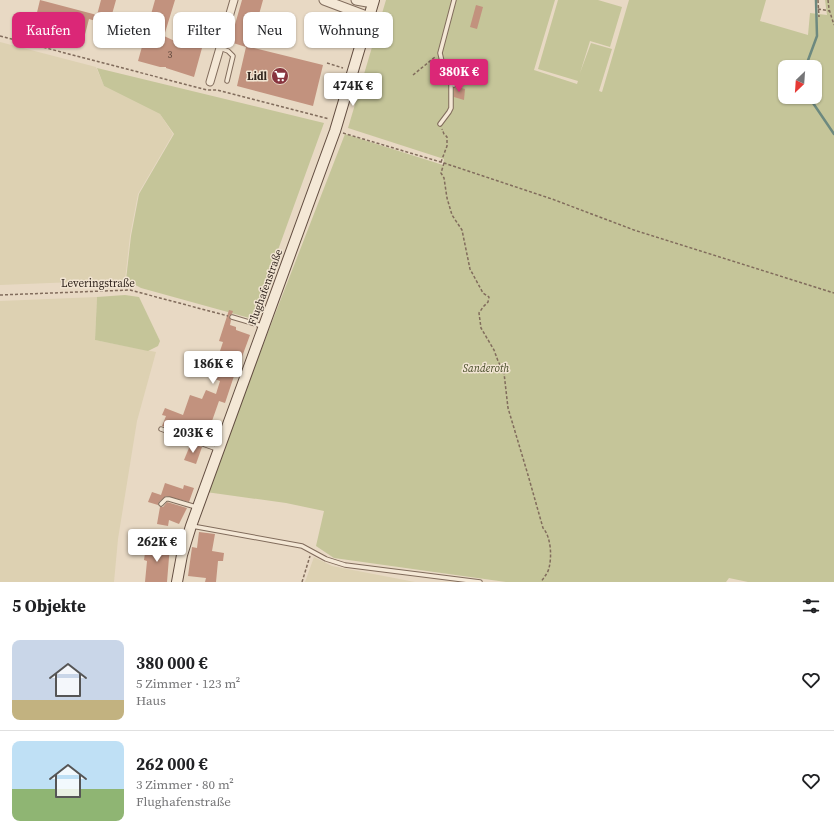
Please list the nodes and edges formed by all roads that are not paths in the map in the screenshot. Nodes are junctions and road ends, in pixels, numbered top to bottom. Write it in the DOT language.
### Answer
graph roads {
  1 [pos="234,0"];
  2 [pos="324,0"];
  3 [pos="356,0"];
  4 [pos="454,0"];
  5 [pos="373,1"];
  6 [pos="230,12"];
  7 [pos="356,12"];
  8 [pos="370,12"];
  9 [pos="220,48"];
  10 [pos="360,48"];
  11 [pos="227,81"];
  12 [pos="210,82"];
  13 [pos="440,124"];
  14 [pos="232,317"];
  15 [pos="263,326"];
  16 [pos="161,429"];
  17 [pos="218,449"];
  18 [pos="161,504"];
  19 [pos="197,507"];
  20 [pos="191,526"];
  21 [pos="177,582"];
  22 [pos="480,582"];
  1 -- 6 [label="street"];
  2 -- 7 [label="street"];
  3 -- 5 [label="street"];
  4 -- 13 [label="lane"];
  5 -- 8 [label="main road, Flughafenstraße"];
  9 -- 11 [label="lane"];
  9 -- 12 [label="street"];
  10 -- 15 [label="main road, Flughafenstraße"];
  14 -- 15 [label="lane"];
  15 -- 17 [label="main road, Flughafenstraße"];
  16 -- 17 [label="lane"];
  17 -- 19 [label="main road, Flughafenstraße"];
  18 -- 19 [label="lane"];
  19 -- 20 [label="main road, Flughafenstraße"];
  20 -- 21 [label="main road, Flughafenstraße"];
  20 -- 22 [label="lane"];
}
